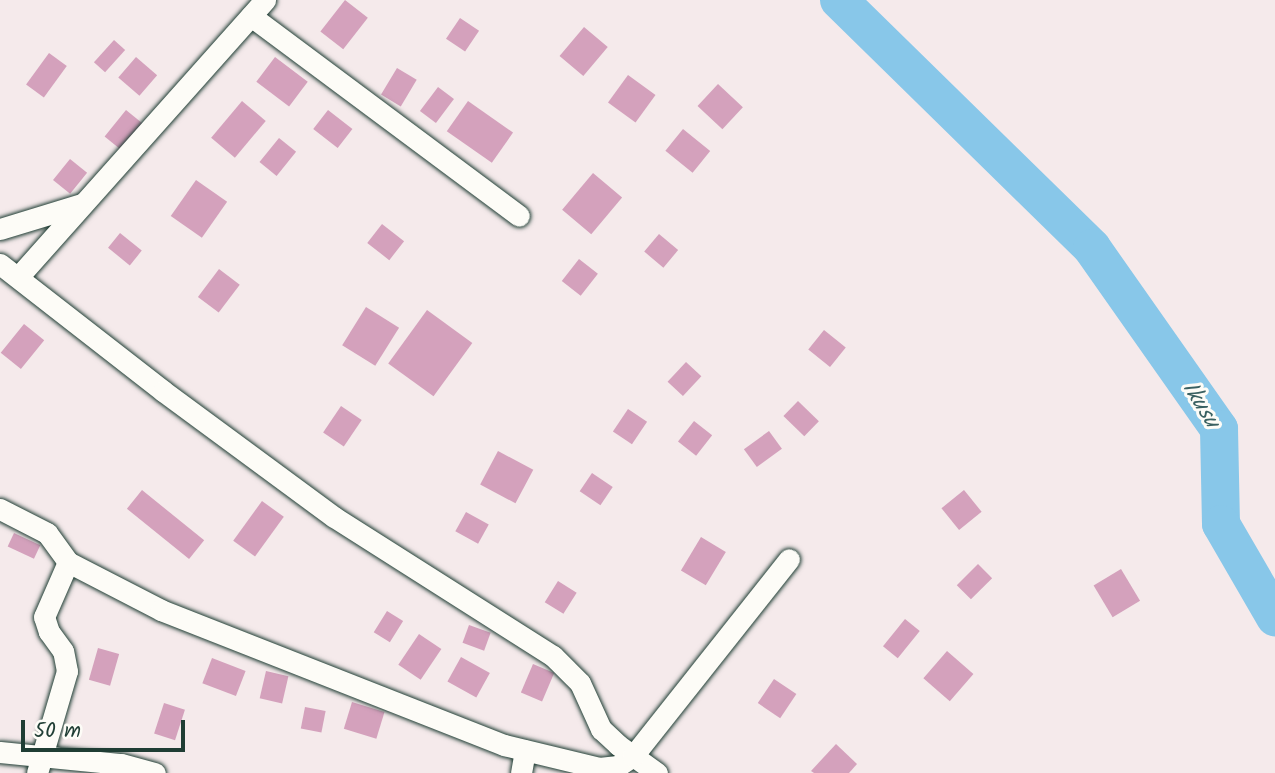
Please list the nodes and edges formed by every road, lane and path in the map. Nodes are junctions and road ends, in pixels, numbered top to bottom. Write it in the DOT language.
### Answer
graph roads {
  1 [pos="258,8"];
  2 [pos="84,203"];
  3 [pos="519,216"];
  4 [pos="0,229"];
  5 [pos="0,264"];
  6 [pos="19,276"];
  7 [pos="0,509"];
  8 [pos="789,559"];
  9 [pos="68,562"];
  10 [pos="525,750"];
  11 [pos="0,751"];
  12 [pos="633,756"];
  13 [pos="41,764"];
  14 [pos="155,773"];
  15 [pos="521,773"];
  16 [pos="657,773"];
  1 -- 2 [label="street"];
  1 -- 3 [label="street"];
  2 -- 4 [label="street"];
  2 -- 6 [label="street"];
  5 -- 6 [label="street"];
  6 -- 12 [label="street"];
  7 -- 9 [label="street"];
  8 -- 12 [label="street"];
  9 -- 10 [label="street"];
  9 -- 13 [label="street"];
  10 -- 12 [label="street"];
  10 -- 15 [label="street"];
  11 -- 13 [label="street"];
  12 -- 16 [label="street"];
  13 -- 14 [label="street"];
}
